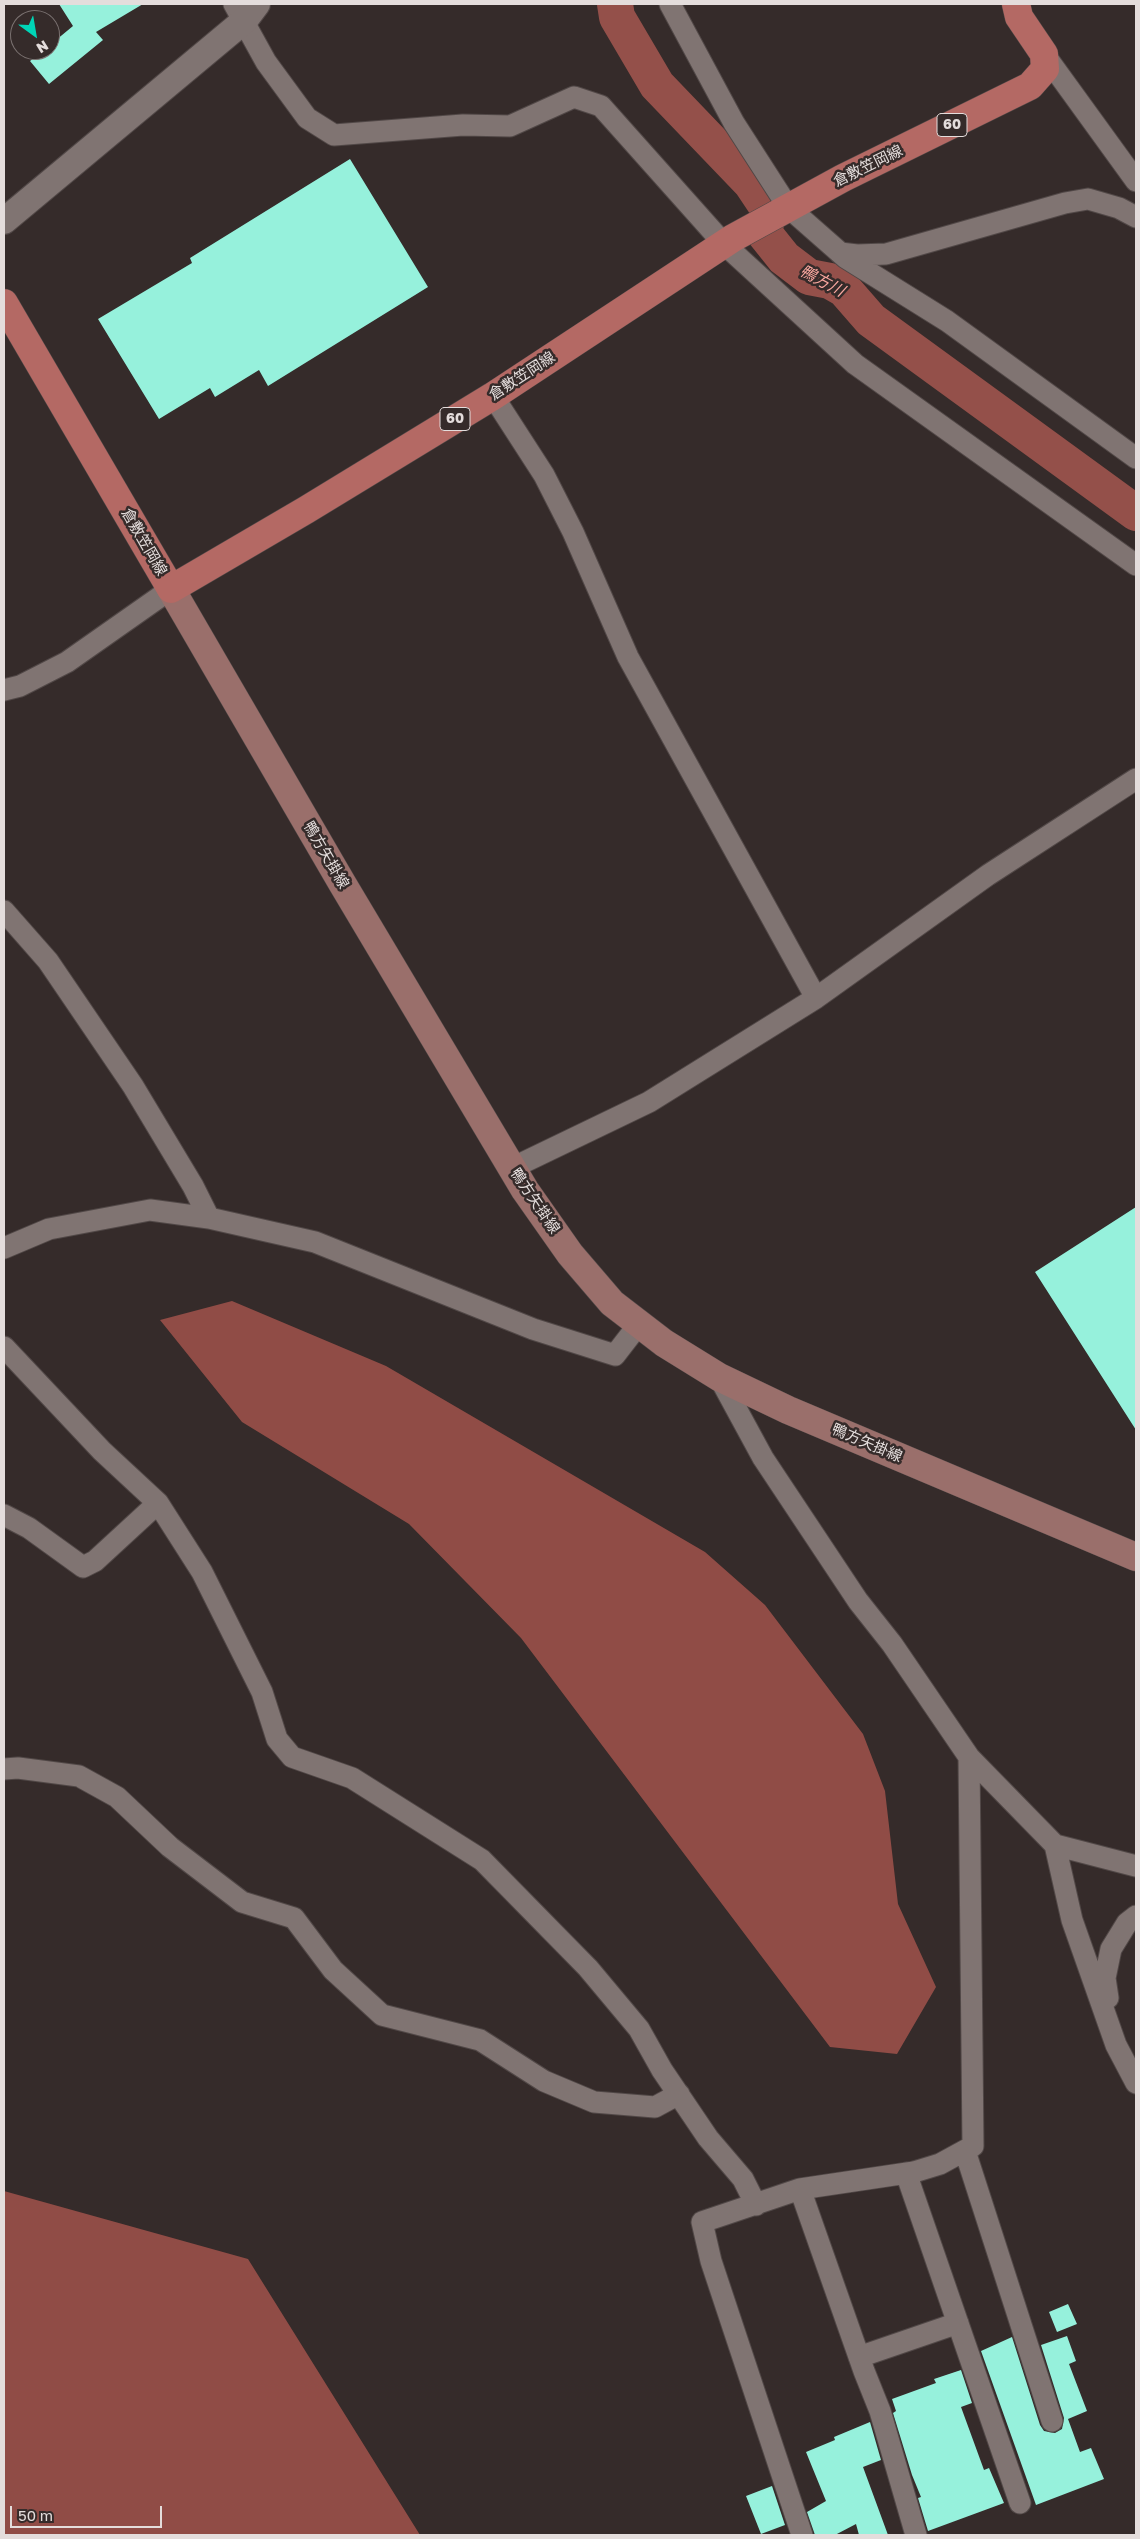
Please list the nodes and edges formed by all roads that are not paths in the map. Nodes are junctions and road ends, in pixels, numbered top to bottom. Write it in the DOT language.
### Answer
graph roads {
  1 [pos="670,4"];
  2 [pos="1016,4"];
  3 [pos="245,9"];
  4 [pos="1044,54"];
  5 [pos="1136,181"];
  6 [pos="788,207"];
  7 [pos="1136,218"];
  8 [pos="4,221"];
  9 [pos="729,241"];
  10 [pos="840,253"];
  11 [pos="4,303"];
  12 [pos="493,396"];
  13 [pos="1136,458"];
  14 [pos="1136,565"];
  15 [pos="171,589"];
  16 [pos="4,690"];
  17 [pos="1136,779"];
  18 [pos="4,911"];
  19 [pos="816,998"];
  20 [pos="512,1168"];
  21 [pos="209,1218"];
  22 [pos="4,1248"];
  23 [pos="639,1324"];
  24 [pos="4,1347"];
  25 [pos="719,1377"];
  26 [pos="158,1502"];
  27 [pos="4,1515"];
  28 [pos="1136,1557"];
  29 [pos="969,1756"];
  30 [pos="4,1769"];
  31 [pos="1055,1845"];
  32 [pos="1136,1866"];
  33 [pos="1136,1916"];
  34 [pos="1116,2045"];
  35 [pos="1136,2083"];
  36 [pos="679,2094"];
  37 [pos="965,2151"];
  38 [pos="906,2174"];
  39 [pos="800,2189"];
  40 [pos="756,2205"];
  41 [pos="958,2322"];
  42 [pos="859,2357"];
  43 [pos="1052,2421"];
  44 [pos="1020,2503"];
  45 [pos="802,2535"];
  46 [pos="916,2535"];
  1 -- 6 [label="street"];
  2 -- 4 [label="main road"];
  3 -- 8 [label="street"];
  3 -- 9 [label="street"];
  4 -- 5 [label="street"];
  4 -- 6 [label="main road, 倉敷笠岡線 / 60"];
  6 -- 9 [label="main road, 倉敷笠岡線 / 60"];
  6 -- 10 [label="street"];
  7 -- 10 [label="street"];
  9 -- 12 [label="main road, 倉敷笠岡線 / 60"];
  9 -- 14 [label="street"];
  10 -- 13 [label="street"];
  11 -- 15 [label="main road, 倉敷笠岡線"];
  12 -- 15 [label="main road, 倉敷笠岡線 / 60"];
  12 -- 19 [label="street"];
  15 -- 16 [label="street"];
  15 -- 20 [label="main road, 鴨方矢掛線"];
  17 -- 19 [label="street"];
  18 -- 21 [label="street"];
  19 -- 20 [label="street"];
  20 -- 23 [label="main road, 鴨方矢掛線"];
  21 -- 22 [label="street"];
  21 -- 23 [label="street"];
  23 -- 25 [label="main road, 鴨方矢掛線"];
  24 -- 26 [label="street"];
  25 -- 28 [label="main road, 鴨方矢掛線"];
  25 -- 29 [label="street"];
  26 -- 27 [label="street"];
  26 -- 36 [label="street"];
  29 -- 31 [label="street"];
  29 -- 37 [label="street"];
  30 -- 36 [label="street"];
  31 -- 32 [label="street"];
  31 -- 34 [label="street"];
  33 -- 34 [label="street"];
  34 -- 35 [label="street"];
  36 -- 40 [label="street"];
  37 -- 38 [label="street"];
  37 -- 43 [label="street"];
  38 -- 39 [label="street"];
  38 -- 41 [label="street"];
  39 -- 40 [label="street"];
  39 -- 42 [label="street"];
  40 -- 45 [label="street"];
  41 -- 42 [label="street"];
  41 -- 44 [label="street"];
  42 -- 46 [label="street"];
}
